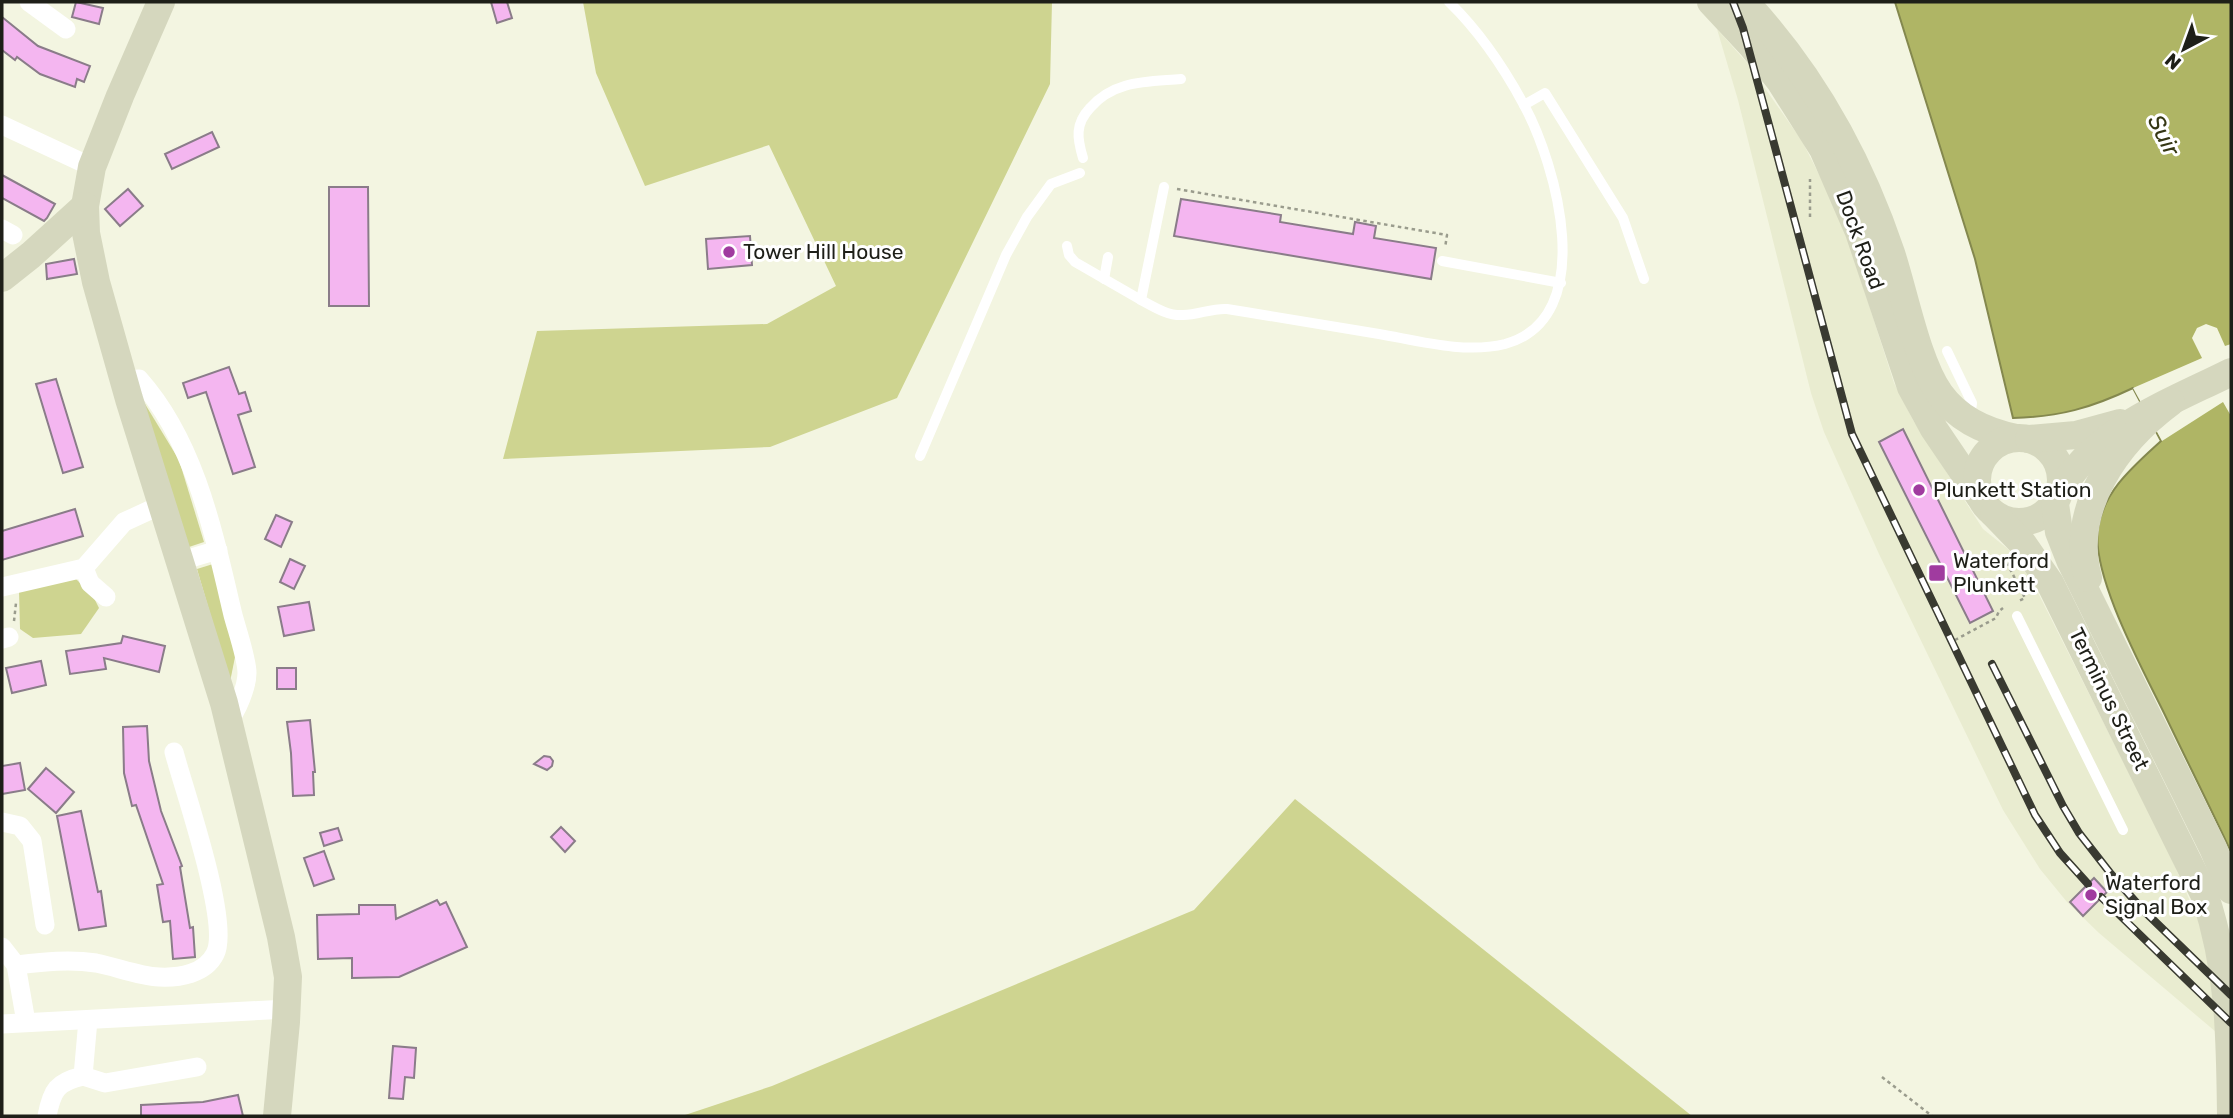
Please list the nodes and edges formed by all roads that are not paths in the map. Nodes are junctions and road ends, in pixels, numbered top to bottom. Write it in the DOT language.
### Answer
graph roads {
  1 [pos="29,2"];
  2 [pos="161,2"];
  3 [pos="1449,2"];
  4 [pos="1711,2"];
  5 [pos="1745,2"];
  6 [pos="66,29"];
  7 [pos="1181,79"];
  8 [pos="1524,104"];
  9 [pos="2,125"];
  10 [pos="1083,159"];
  11 [pos="92,167"];
  12 [pos="1080,173"];
  13 [pos="1164,187"];
  14 [pos="1855,189"];
  15 [pos="85,206"];
  16 [pos="1068,246"];
  17 [pos="1108,257"];
  18 [pos="1442,261"];
  19 [pos="2,278"];
  20 [pos="1104,279"];
  21 [pos="1644,279"];
  22 [pos="1561,282"];
  23 [pos="1141,300"];
  24 [pos="1947,351"];
  25 [pos="2231,372"];
  26 [pos="124,380"];
  27 [pos="2171,402"];
  28 [pos="1969,421"];
  29 [pos="2014,437"];
  30 [pos="920,456"];
  31 [pos="1981,497"];
  32 [pos="2057,498"];
  33 [pos="163,504"];
  34 [pos="218,550"];
  35 [pos="181,561"];
  36 [pos="84,568"];
  37 [pos="10,584"];
  38 [pos="106,597"];
  39 [pos="2017,616"];
  40 [pos="2104,627"];
  41 [pos="228,722"];
  42 [pos="174,752"];
  43 [pos="2,822"];
  44 [pos="2123,830"];
  45 [pos="2218,893"];
  46 [pos="45,925"];
  47 [pos="2,947"];
  48 [pos="16,965"];
  49 [pos="287,1009"];
  50 [pos="88,1020"];
  51 [pos="26,1022"];
  52 [pos="2,1024"];
  53 [pos="2231,1065"];
  54 [pos="197,1067"];
  55 [pos="83,1076"];
  56 [pos="49,1109"];
  57 [pos="277,1116"];
  58 [pos="2231,1116"];
  1 -- 6 [label="street"];
  2 -- 11 [label="main road"];
  3 -- 8 [label="lane"];
  4 -- 14 [label="main road, Dock Road"];
  5 -- 14 [label="main road, Dock Road"];
  7 -- 10 [label="lane"];
  8 -- 21 [label="lane"];
  8 -- 22 [label="lane"];
  9 -- 11 [label="street"];
  11 -- 15 [label="main road"];
  12 -- 30 [label="lane"];
  13 -- 23 [label="lane"];
  14 -- 28 [label="main road, Dock Road"];
  14 -- 31 [label="main road, Dock Road"];
  15 -- 19 [label="main road"];
  15 -- 26 [label="main road"];
  16 -- 20 [label="lane"];
  17 -- 20 [label="lane"];
  18 -- 22 [label="lane"];
  20 -- 23 [label="lane"];
  22 -- 23 [label="lane"];
  24 -- 28 [label="lane"];
  25 -- 27 [label="main road"];
  26 -- 33 [label="main road"];
  26 -- 34 [label="street"];
  27 -- 29 [label="main road"];
  27 -- 32 [label="main road"];
  27 -- 40 [label="main road"];
  28 -- 29 [label="main road, Dock Road"];
  29 -- 31 [label="main road"];
  29 -- 32 [label="main road"];
  31 -- 32 [label="main road"];
  31 -- 45 [label="main road, Terminus Street"];
  32 -- 40 [label="main road, Terminus Street"];
  33 -- 35 [label="main road"];
  33 -- 36 [label="street"];
  34 -- 35 [label="street"];
  34 -- 41 [label="street"];
  35 -- 41 [label="main road"];
  36 -- 37 [label="street"];
  36 -- 38 [label="street"];
  39 -- 44 [label="lane"];
  40 -- 45 [label="main road, Terminus Street"];
  41 -- 49 [label="main road"];
  42 -- 48 [label="street"];
  43 -- 46 [label="street"];
  45 -- 53 [label="main road"];
  47 -- 48 [label="street"];
  48 -- 51 [label="street"];
  49 -- 50 [label="street"];
  49 -- 57 [label="main road"];
  50 -- 51 [label="street"];
  50 -- 55 [label="street"];
  51 -- 52 [label="street"];
  53 -- 58 [label="main road"];
  54 -- 55 [label="street"];
  55 -- 56 [label="street"];
}
